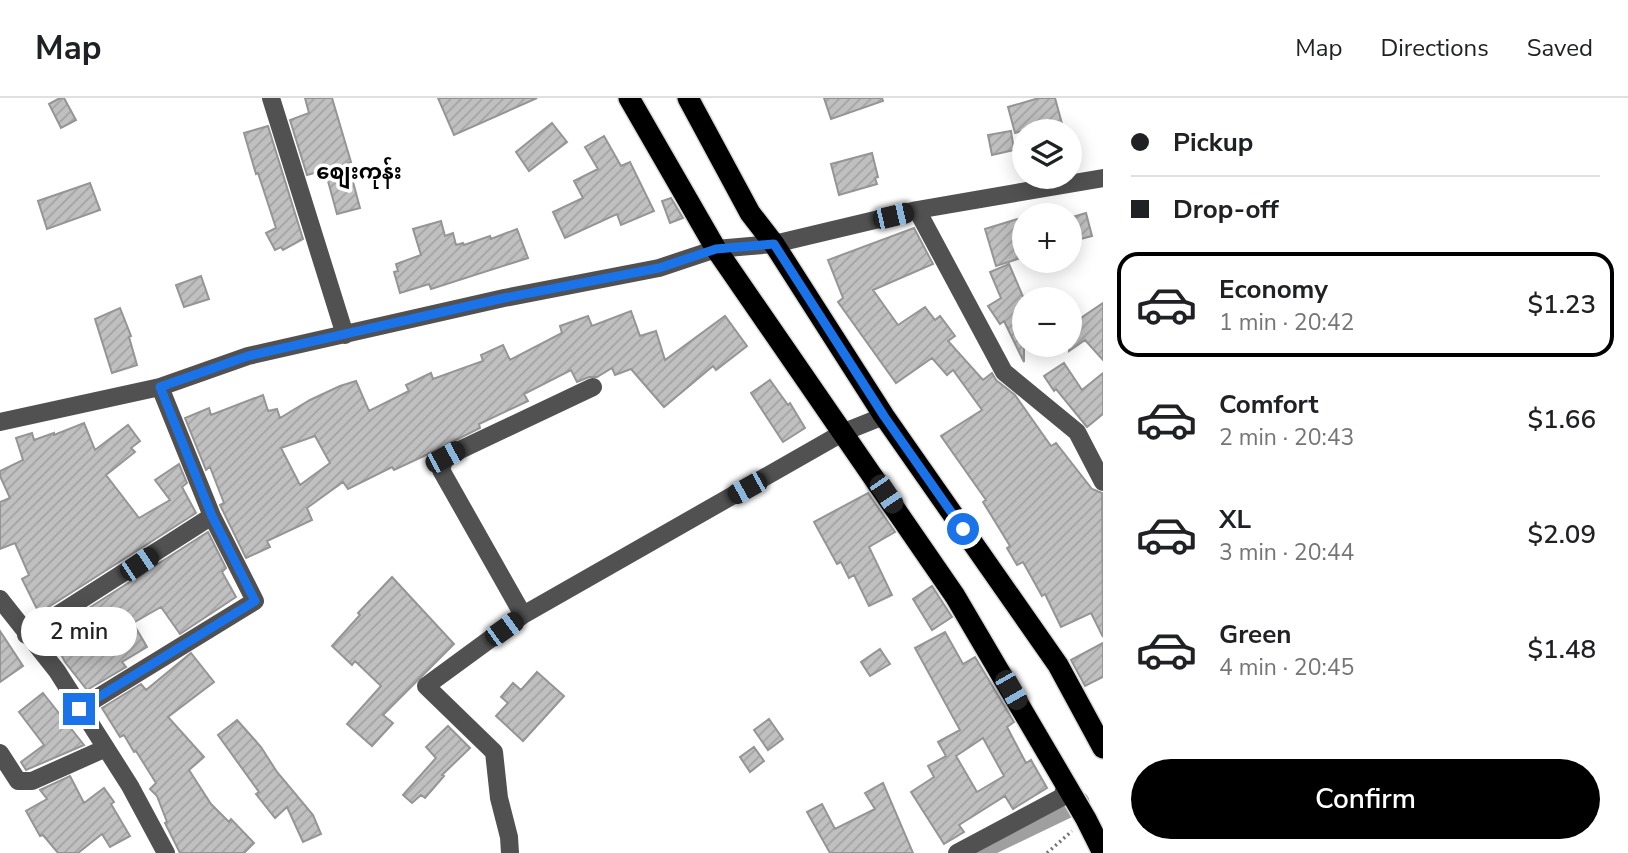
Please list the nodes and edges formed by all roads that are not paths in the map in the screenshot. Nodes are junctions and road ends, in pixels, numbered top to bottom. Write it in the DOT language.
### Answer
graph roads {
  1 [pos="271,98"];
  2 [pos="629,98"];
  3 [pos="688,98"];
  4 [pos="1103,178"];
  5 [pos="917,210"];
  6 [pos="774,244"];
  7 [pos="716,249"];
  8 [pos="345,335"];
  9 [pos="160,387"];
  10 [pos="593,387"];
  11 [pos="884,416"];
  12 [pos="0,422"];
  13 [pos="844,432"];
  14 [pos="1103,482"];
  15 [pos="212,516"];
  16 [pos="0,599"];
  17 [pos="523,615"];
  18 [pos="26,635"];
  19 [pos="79,709"];
  20 [pos="106,748"];
  21 [pos="1103,748"];
  22 [pos="0,753"];
  23 [pos="1066,785"];
  24 [pos="166,853"];
  25 [pos="510,853"];
  26 [pos="957,853"];
  27 [pos="1103,853"];
  1 -- 8 [label="street"];
  2 -- 7 [label="highway"];
  3 -- 6 [label="highway"];
  4 -- 5 [label="street"];
  5 -- 6 [label="street"];
  5 -- 14 [label="street"];
  6 -- 7 [label="street"];
  6 -- 11 [label="highway"];
  7 -- 8 [label="street"];
  7 -- 13 [label="highway"];
  8 -- 9 [label="street"];
  9 -- 12 [label="street"];
  9 -- 15 [label="street"];
  10 -- 17 [label="street"];
  11 -- 13 [label="street"];
  11 -- 21 [label="highway"];
  13 -- 17 [label="street"];
  13 -- 23 [label="highway"];
  15 -- 18 [label="street"];
  15 -- 19 [label="street"];
  16 -- 18 [label="street"];
  17 -- 25 [label="street"];
  18 -- 19 [label="street"];
  19 -- 20 [label="street"];
  20 -- 22 [label="street"];
  20 -- 24 [label="street"];
  23 -- 26 [label="street"];
  23 -- 27 [label="highway"];
}
